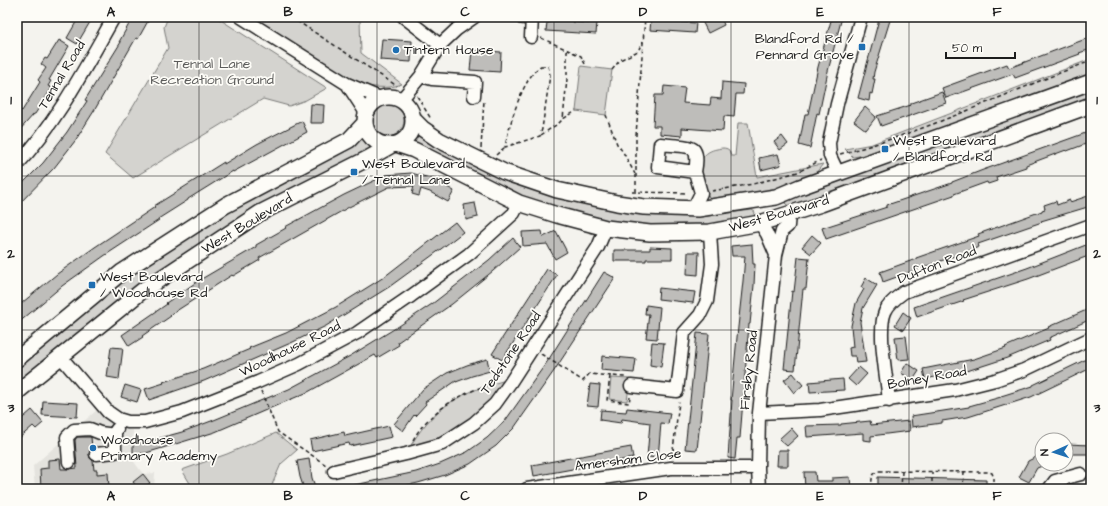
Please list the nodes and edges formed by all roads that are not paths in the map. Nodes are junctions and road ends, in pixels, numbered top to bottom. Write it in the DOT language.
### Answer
graph roads {
  1 [pos="114,17"];
  2 [pos="404,17"];
  3 [pos="474,17"];
  4 [pos="532,17"];
  5 [pos="860,17"];
  6 [pos="248,19"];
  7 [pos="531,37"];
  8 [pos="440,45"];
  9 [pos="421,76"];
  10 [pos="1091,82"];
  11 [pos="347,84"];
  12 [pos="474,96"];
  13 [pos="380,98"];
  14 [pos="401,100"];
  15 [pos="1091,105"];
  16 [pos="365,118"];
  17 [pos="413,119"];
  18 [pos="394,144"];
  19 [pos="17,165"];
  20 [pos="695,172"];
  21 [pos="838,174"];
  22 [pos="776,197"];
  23 [pos="519,202"];
  24 [pos="695,209"];
  25 [pos="789,214"];
  26 [pos="765,222"];
  27 [pos="1091,225"];
  28 [pos="606,228"];
  29 [pos="710,232"];
  30 [pos="782,232"];
  31 [pos="776,255"];
  32 [pos="1091,338"];
  33 [pos="60,356"];
  34 [pos="17,358"];
  35 [pos="631,386"];
  36 [pos="17,392"];
  37 [pos="889,401"];
  38 [pos="759,413"];
  39 [pos="121,420"];
  40 [pos="115,435"];
  41 [pos="96,454"];
  42 [pos="69,462"];
  43 [pos="758,468"];
  44 [pos="334,471"];
  45 [pos="1081,474"];
  46 [pos="527,489"];
  47 [pos="759,489"];
  48 [pos="1049,489"];
  1 -- 19 [label="street, Tennal Road"];
  2 -- 8 [label="street"];
  3 -- 8 [label="street"];
  4 -- 7 [label="street"];
  5 -- 21 [label="street"];
  6 -- 11 [label="street"];
  8 -- 9 [label="street"];
  9 -- 12 [label="street"];
  9 -- 14 [label="street"];
  10 -- 21 [label="main road, West Boulevard"];
  11 -- 13 [label="street"];
  11 -- 16 [label="street"];
  13 -- 14 [label="main road"];
  13 -- 16 [label="main road"];
  14 -- 17 [label="main road"];
  15 -- 25 [label="main road, West Boulevard"];
  16 -- 18 [label="main road"];
  16 -- 34 [label="main road, West Boulevard"];
  17 -- 18 [label="main road"];
  17 -- 24 [label="main road, West Boulevard"];
  18 -- 23 [label="main road, West Boulevard"];
  18 -- 33 [label="main road, West Boulevard"];
  20 -- 24 [label="street"];
  21 -- 22 [label="main road, West Boulevard"];
  22 -- 24 [label="main road, West Boulevard"];
  22 -- 26 [label="main road"];
  23 -- 28 [label="main road, West Boulevard"];
  23 -- 39 [label="street, Woodhouse Road"];
  24 -- 26 [label="main road"];
  25 -- 26 [label="main road, West Boulevard"];
  25 -- 30 [label="street, Firsby Road"];
  26 -- 29 [label="main road, West Boulevard"];
  26 -- 30 [label="street"];
  26 -- 31 [label="street, Firsby Road"];
  27 -- 37 [label="street, Dufton Road"];
  28 -- 29 [label="main road, West Boulevard"];
  28 -- 44 [label="street, Tedstone Road"];
  29 -- 35 [label="street"];
  30 -- 31 [label="street, Firsby Road"];
  31 -- 38 [label="street, Firsby Road"];
  32 -- 37 [label="street, Bolney Road"];
  33 -- 36 [label="main road, West Boulevard"];
  33 -- 39 [label="street"];
  37 -- 38 [label="street, Bolney Road"];
  38 -- 43 [label="street, Firsby Road"];
  39 -- 40 [label="street"];
  40 -- 41 [label="street"];
  40 -- 42 [label="street"];
  43 -- 46 [label="street, Amersham Close"];
  43 -- 47 [label="street, Firsby Road"];
  45 -- 48 [label="street"];
}
